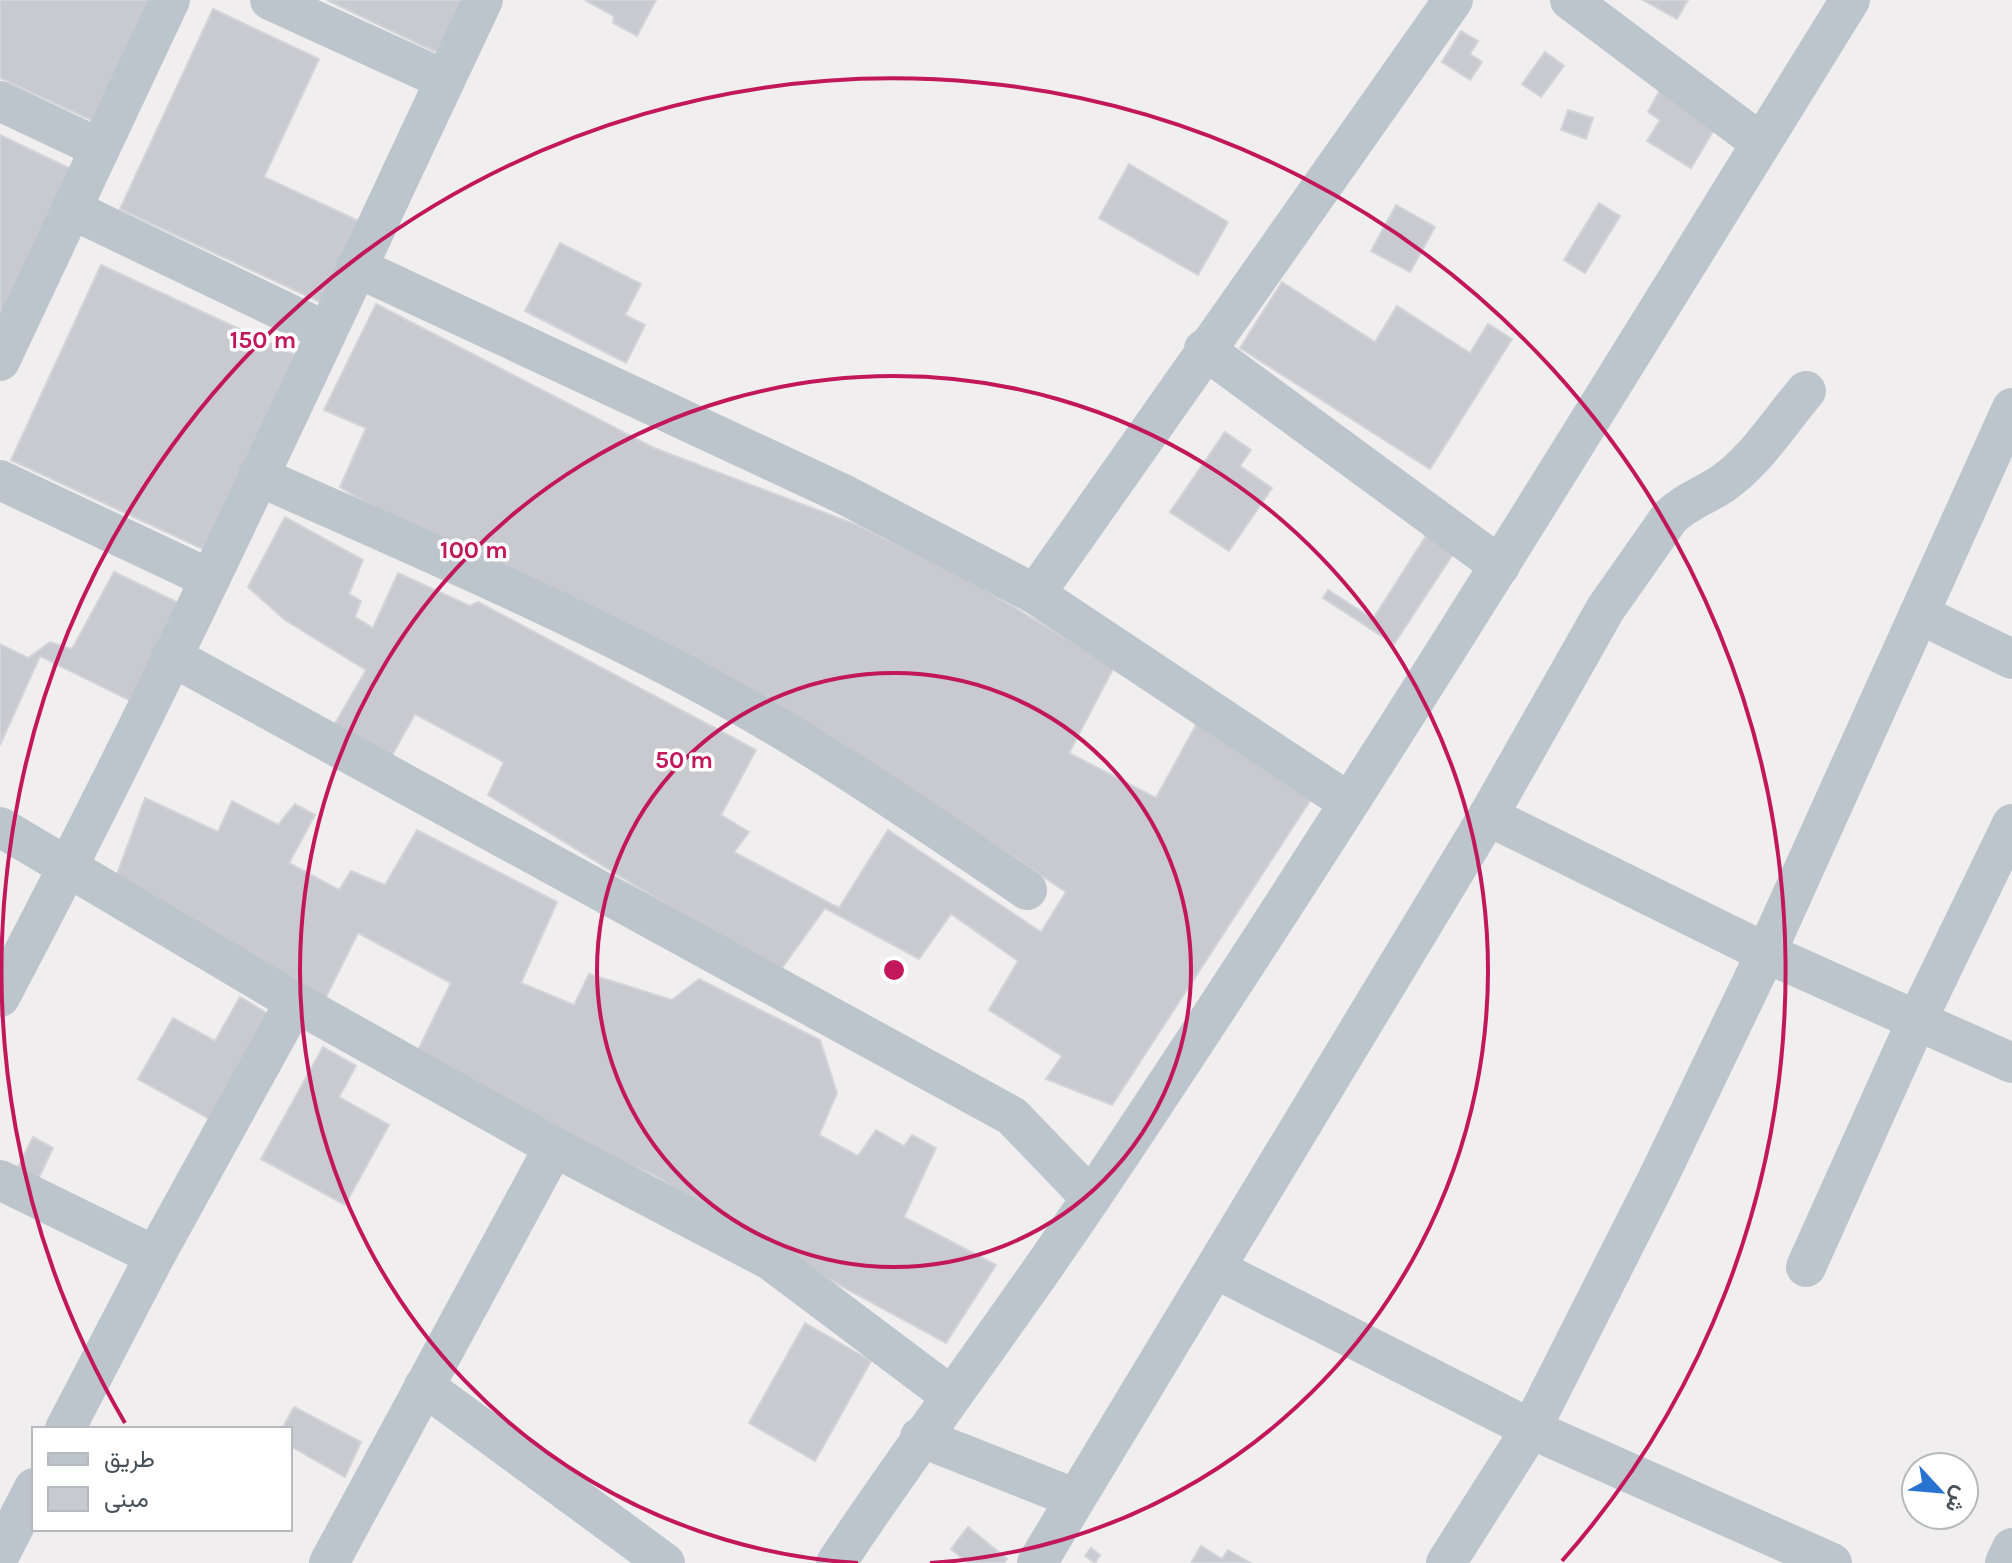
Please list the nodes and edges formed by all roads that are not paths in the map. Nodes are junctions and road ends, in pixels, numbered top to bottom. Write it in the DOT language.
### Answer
graph roads {
  1 [pos="170,0"];
  2 [pos="270,0"];
  3 [pos="483,0"];
  4 [pos="1453,0"];
  5 [pos="1570,0"];
  6 [pos="1850,0"];
  7 [pos="445,80"];
  8 [pos="0,101"];
  9 [pos="1761,143"];
  10 [pos="99,148"];
  11 [pos="71,209"];
  12 [pos="356,267"];
  13 [pos="325,331"];
  14 [pos="1204,349"];
  15 [pos="0,361"];
  16 [pos="1806,391"];
  17 [pos="2012,408"];
  18 [pos="258,476"];
  19 [pos="0,480"];
  20 [pos="1500,566"];
  21 [pos="210,579"];
  22 [pos="1035,594"];
  23 [pos="1919,614"];
  24 [pos="171,656"];
  25 [pos="2012,659"];
  26 [pos="1348,802"];
  27 [pos="1488,816"];
  28 [pos="2012,824"];
  29 [pos="0,827"];
  30 [pos="69,869"];
  31 [pos="1027,890"];
  32 [pos="1766,953"];
  33 [pos="0,997"];
  34 [pos="295,1002"];
  35 [pos="1917,1020"];
  36 [pos="2012,1063"];
  37 [pos="554,1147"];
  38 [pos="0,1180"];
  39 [pos="1091,1198"];
  40 [pos="155,1256"];
  41 [pos="1806,1267"];
  42 [pos="1216,1269"];
  43 [pos="424,1386"];
  44 [pos="951,1396"];
  45 [pos="66,1427"];
  46 [pos="1531,1429"];
  47 [pos="920,1437"];
  48 [pos="32,1492"];
  49 [pos="1074,1498"];
  50 [pos="2012,1548"];
  51 [pos="0,1554"];
  52 [pos="329,1563"];
  53 [pos="665,1563"];
  54 [pos="836,1563"];
  55 [pos="1037,1563"];
  56 [pos="1446,1563"];
  57 [pos="1832,1563"];
  58 [pos="2005,1563"];
  1 -- 10 [label="street"];
  2 -- 7 [label="street"];
  3 -- 7 [label="street"];
  4 -- 14 [label="street"];
  5 -- 9 [label="street"];
  6 -- 9 [label="street"];
  7 -- 12 [label="street"];
  8 -- 10 [label="street"];
  9 -- 20 [label="street"];
  10 -- 11 [label="street"];
  11 -- 13 [label="street"];
  11 -- 15 [label="street"];
  12 -- 13 [label="street"];
  12 -- 22 [label="street"];
  13 -- 18 [label="street"];
  14 -- 20 [label="street"];
  14 -- 22 [label="street"];
  16 -- 27 [label="street"];
  17 -- 23 [label="street"];
  18 -- 21 [label="street"];
  18 -- 31 [label="street"];
  19 -- 21 [label="street"];
  20 -- 26 [label="street"];
  21 -- 24 [label="street"];
  22 -- 26 [label="street"];
  23 -- 25 [label="street"];
  23 -- 32 [label="street"];
  24 -- 30 [label="street"];
  24 -- 39 [label="street"];
  26 -- 39 [label="street"];
  27 -- 32 [label="street"];
  27 -- 42 [label="street"];
  28 -- 35 [label="street"];
  29 -- 30 [label="street"];
  30 -- 33 [label="street"];
  30 -- 34 [label="street"];
  32 -- 35 [label="street"];
  32 -- 46 [label="street"];
  34 -- 37 [label="street"];
  34 -- 40 [label="street"];
  35 -- 36 [label="street"];
  35 -- 41 [label="street"];
  37 -- 43 [label="street"];
  37 -- 44 [label="street"];
  38 -- 40 [label="street"];
  39 -- 44 [label="street"];
  40 -- 45 [label="street"];
  42 -- 46 [label="street"];
  42 -- 49 [label="street"];
  43 -- 52 [label="street"];
  43 -- 53 [label="street"];
  44 -- 47 [label="street"];
  46 -- 56 [label="street"];
  46 -- 57 [label="street"];
  47 -- 49 [label="street"];
  47 -- 54 [label="street"];
  48 -- 51 [label="street"];
  49 -- 55 [label="street"];
  50 -- 58 [label="street"];
}
